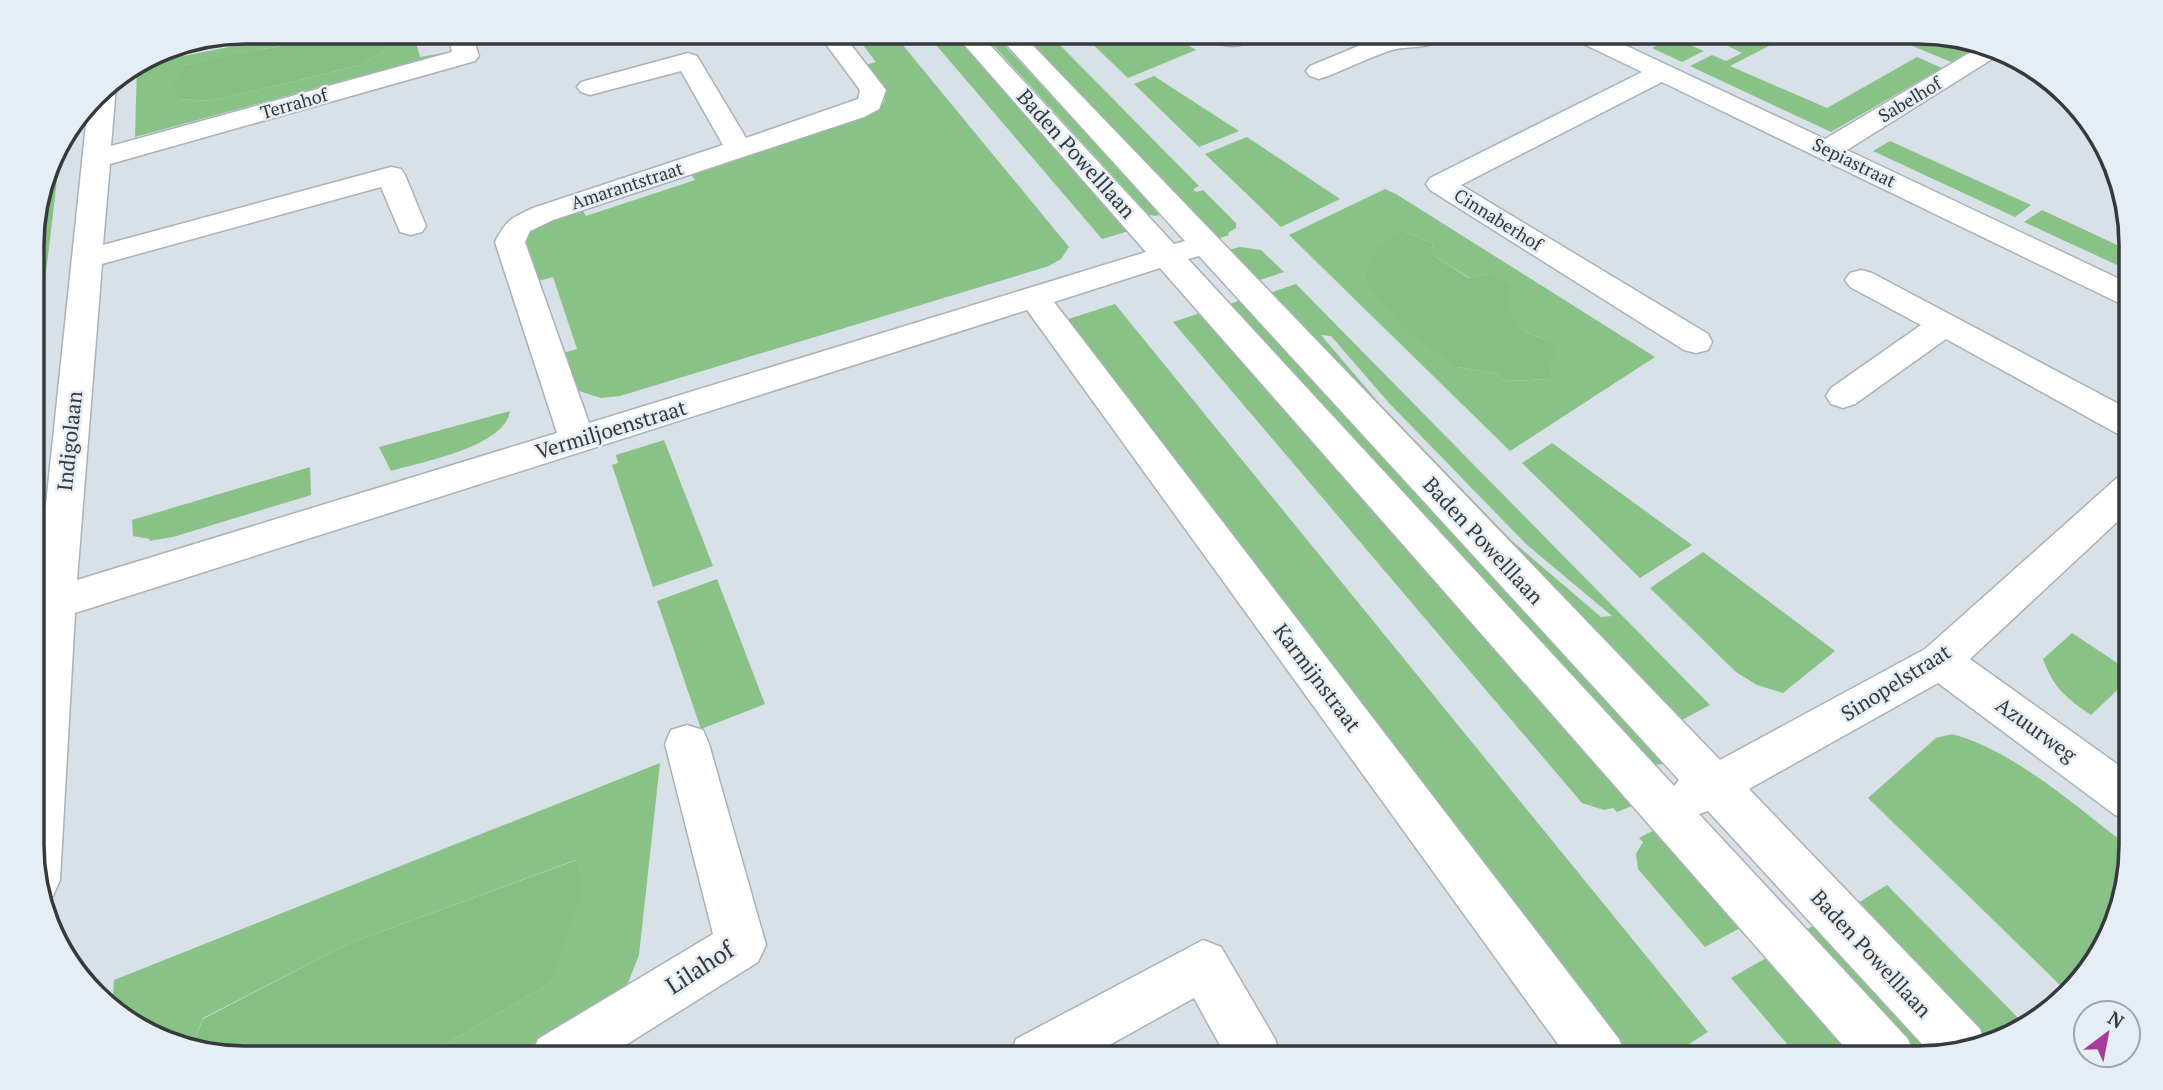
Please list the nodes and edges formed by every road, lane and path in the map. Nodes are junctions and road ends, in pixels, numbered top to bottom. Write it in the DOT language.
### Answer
graph roads {
  1 [pos="462,44"];
  2 [pos="838,44"];
  3 [pos="976,44"];
  4 [pos="1018,44"];
  5 [pos="1383,44"];
  6 [pos="1604,44"];
  7 [pos="1985,55"];
  8 [pos="1319,71"];
  9 [pos="1663,72"];
  10 [pos="590,87"];
  11 [pos="101,105"];
  12 [pos="739,149"];
  13 [pos="1827,150"];
  14 [pos="97,159"];
  15 [pos="411,226"];
  16 [pos="1206,244"];
  17 [pos="1167,256"];
  18 [pos="88,259"];
  19 [pos="1861,280"];
  20 [pos="2119,291"];
  21 [pos="1034,298"];
  22 [pos="1944,324"];
  23 [pos="1696,342"];
  24 [pos="1843,396"];
  25 [pos="2119,419"];
  26 [pos="577,441"];
  27 [pos="2119,498"];
  28 [pos="55,603"];
  29 [pos="1940,661"];
  30 [pos="687,744"];
  31 [pos="44,763"];
  32 [pos="1712,787"];
  33 [pos="2119,791"];
  34 [pos="1664,809"];
  35 [pos="1956,1042"];
  36 [pos="577,1046"];
  37 [pos="1057,1046"];
  38 [pos="1249,1046"];
  39 [pos="1591,1046"];
  40 [pos="1878,1046"];
  1 -- 14 [label="street, Terrahof"];
  2 -- 12 [label="street, Amarantstraat"];
  3 -- 17 [label="street, Baden Powelllaan"];
  4 -- 16 [label="street, Baden Powelllaan"];
  5 -- 8 [label="street"];
  6 -- 9 [label="street, Sepiastraat"];
  7 -- 13 [label="street, Sabelhof"];
  9 -- 13 [label="street, Sepiastraat"];
  9 -- 23 [label="street, Cinnaberhof"];
  10 -- 12 [label="street"];
  11 -- 14 [label="street, Indigolaan"];
  12 -- 26 [label="street, Amarantstraat"];
  13 -- 20 [label="street, Sepiastraat"];
  14 -- 18 [label="street, Indigolaan"];
  15 -- 18 [label="street"];
  16 -- 17 [label="street, Vermiljoenstraat"];
  16 -- 32 [label="street, Baden Powelllaan"];
  17 -- 21 [label="street, Vermiljoenstraat"];
  17 -- 34 [label="street, Baden Powelllaan"];
  18 -- 28 [label="street, Indigolaan"];
  19 -- 22 [label="street"];
  21 -- 26 [label="street, Vermiljoenstraat"];
  21 -- 39 [label="street, Karmijnstraat"];
  22 -- 24 [label="street"];
  22 -- 25 [label="street"];
  26 -- 28 [label="street, Vermiljoenstraat"];
  27 -- 29 [label="street, Sinopelstraat"];
  28 -- 31 [label="street, Indigolaan"];
  29 -- 32 [label="street, Sinopelstraat"];
  29 -- 33 [label="street, Azuurweg"];
  30 -- 36 [label="street, Lilahof"];
  32 -- 34 [label="street, Sinopelstraat"];
  32 -- 35 [label="street, Baden Powelllaan"];
  34 -- 40 [label="street, Baden Powelllaan"];
  37 -- 38 [label="street"];
}
